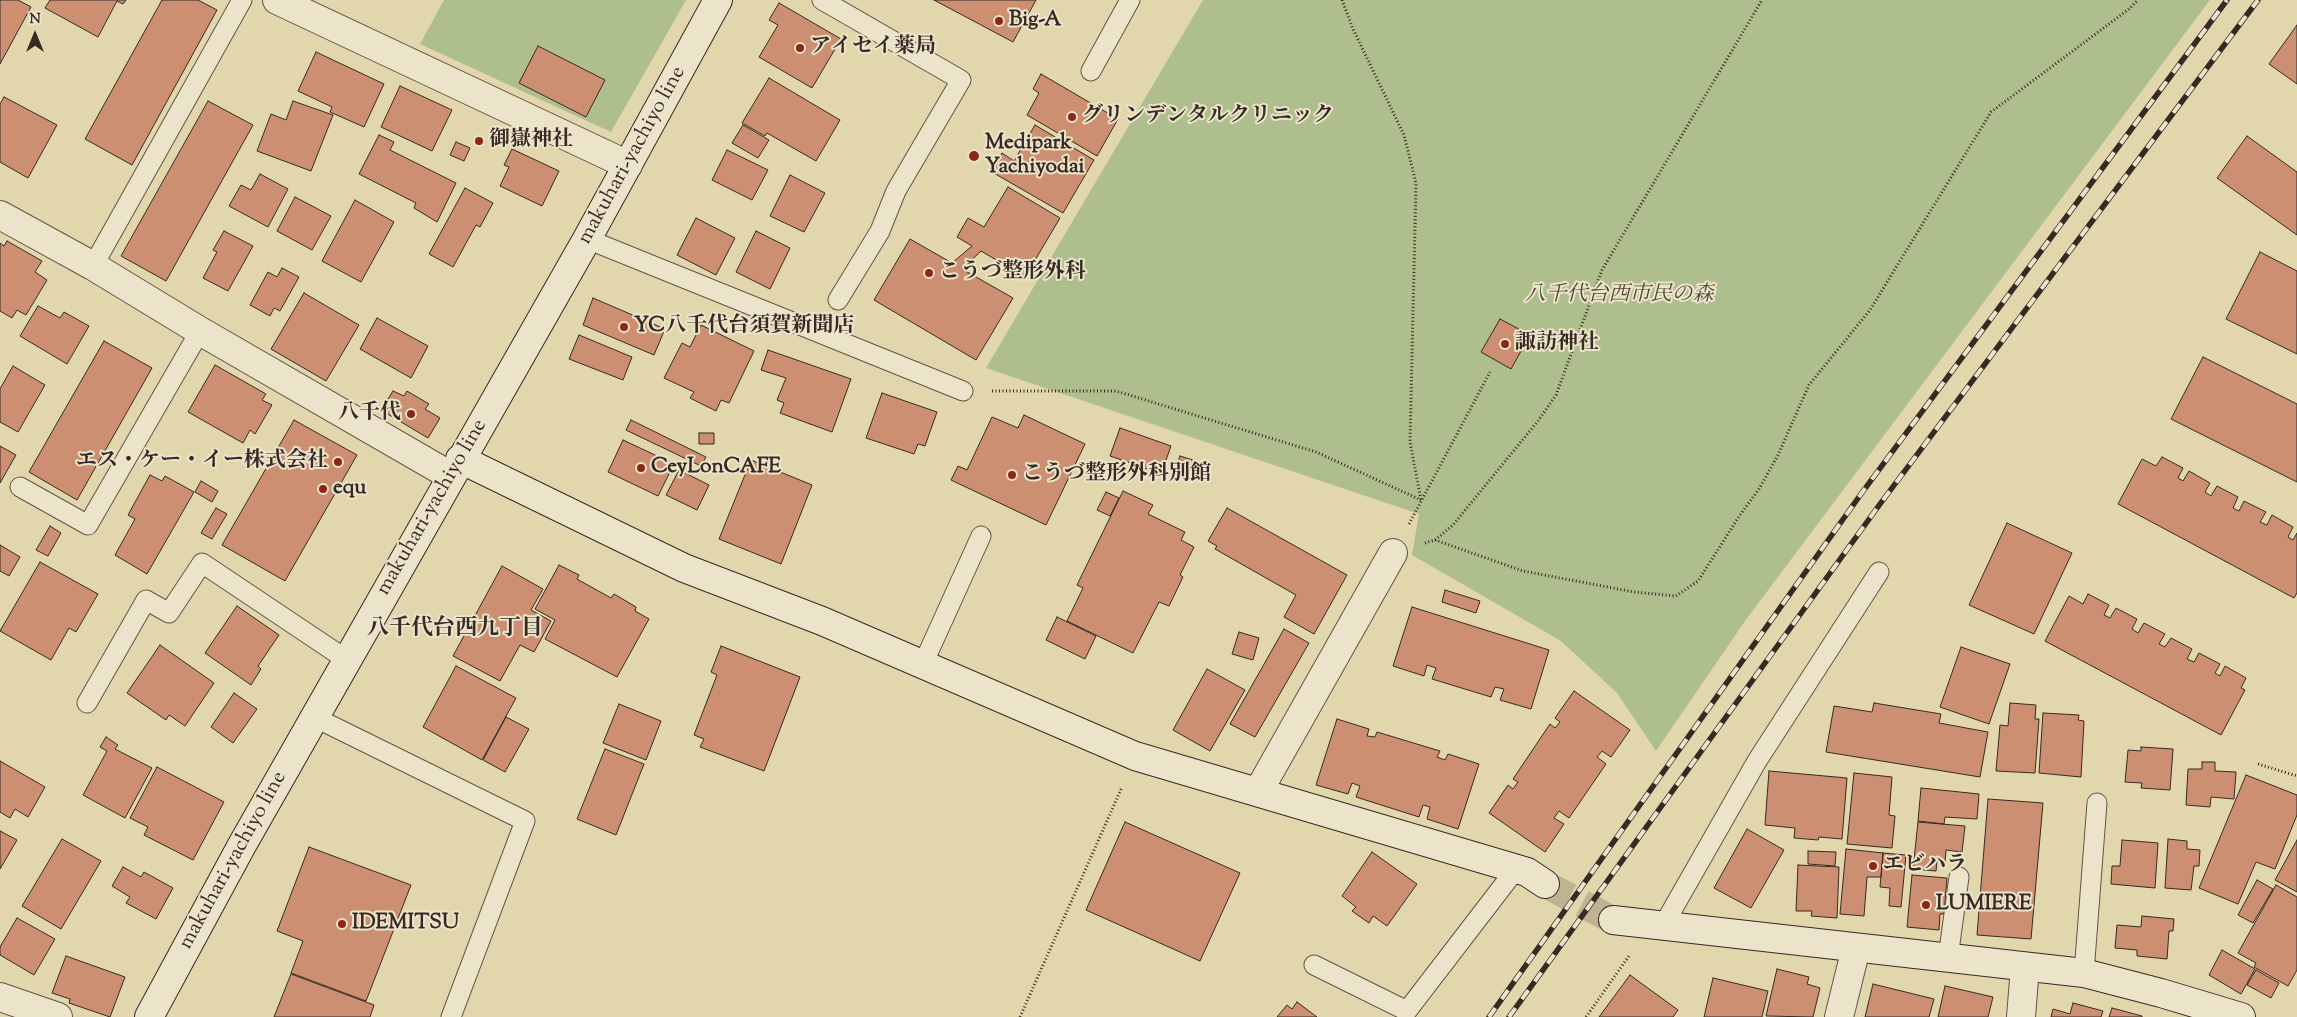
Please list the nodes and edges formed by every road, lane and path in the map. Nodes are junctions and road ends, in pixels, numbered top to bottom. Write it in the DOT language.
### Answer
graph roads {
  1 [pos="242,0"];
  2 [pos="277,0"];
  3 [pos="718,0"];
  4 [pos="822,0"];
  5 [pos="1130,0"];
  6 [pos="1342,0"];
  7 [pos="1762,0"];
  8 [pos="2138,0"];
  9 [pos="1091,71"];
  10 [pos="628,165"];
  11 [pos="0,215"];
  12 [pos="588,239"];
  13 [pos="93,266"];
  14 [pos="838,300"];
  15 [pos="200,331"];
  16 [pos="1490,372"];
  17 [pos="963,391"];
  18 [pos="456,468"];
  19 [pos="20,487"];
  20 [pos="1421,500"];
  21 [pos="981,536"];
  22 [pos="1393,553"];
  23 [pos="1879,572"];
  24 [pos="347,660"];
  25 [pos="923,664"];
  26 [pos="87,703"];
  27 [pos="314,717"];
  28 [pos="1135,756"];
  29 [pos="2258,764"];
  30 [pos="2297,776"];
  31 [pos="1258,792"];
  32 [pos="2097,803"];
  33 [pos="1516,869"];
  34 [pos="1959,877"];
  35 [pos="1545,884"];
  36 [pos="1613,920"];
  37 [pos="1657,925"];
  38 [pos="1856,948"];
  39 [pos="1948,958"];
  40 [pos="1314,965"];
  41 [pos="2025,967"];
  42 [pos="2084,973"];
  43 [pos="0,997"];
  44 [pos="58,1017"];
  45 [pos="149,1017"];
  46 [pos="451,1017"];
  47 [pos="1020,1017"];
  48 [pos="1586,1017"];
  49 [pos="1839,1017"];
  50 [pos="2021,1017"];
  51 [pos="2242,1017"];
  1 -- 13 [label="lane"];
  2 -- 10 [label="street"];
  3 -- 10 [label="street, makuhari-yachiyo line"];
  4 -- 14 [label="lane"];
  5 -- 9 [label="lane"];
  6 -- 20 [label="path"];
  7 -- 8 [label="path"];
  10 -- 12 [label="street, makuhari-yachiyo line"];
  11 -- 13 [label="street"];
  12 -- 17 [label="lane"];
  12 -- 18 [label="street, makuhari-yachiyo line"];
  13 -- 15 [label="street"];
  15 -- 18 [label="street"];
  15 -- 19 [label="lane"];
  16 -- 20 [label="path"];
  17 -- 20 [label="path"];
  18 -- 24 [label="street, makuhari-yachiyo line"];
  18 -- 25 [label="street"];
  20 -- 22 [label="path"];
  21 -- 25 [label="lane"];
  22 -- 31 [label="street"];
  23 -- 37 [label="lane"];
  24 -- 26 [label="lane"];
  24 -- 27 [label="street, makuhari-yachiyo line"];
  25 -- 28 [label="street"];
  27 -- 45 [label="street, makuhari-yachiyo line"];
  27 -- 46 [label="lane"];
  28 -- 31 [label="street"];
  28 -- 47 [label="path"];
  29 -- 30 [label="path"];
  31 -- 33 [label="street"];
  32 -- 42 [label="lane"];
  33 -- 35 [label="street"];
  33 -- 40 [label="lane"];
  34 -- 39 [label="lane"];
  36 -- 37 [label="street"];
  37 -- 38 [label="street"];
  37 -- 48 [label="path"];
  38 -- 39 [label="street"];
  38 -- 49 [label="street"];
  39 -- 41 [label="street"];
  41 -- 42 [label="street"];
  41 -- 50 [label="street"];
  42 -- 51 [label="street"];
  43 -- 44 [label="street"];
}
